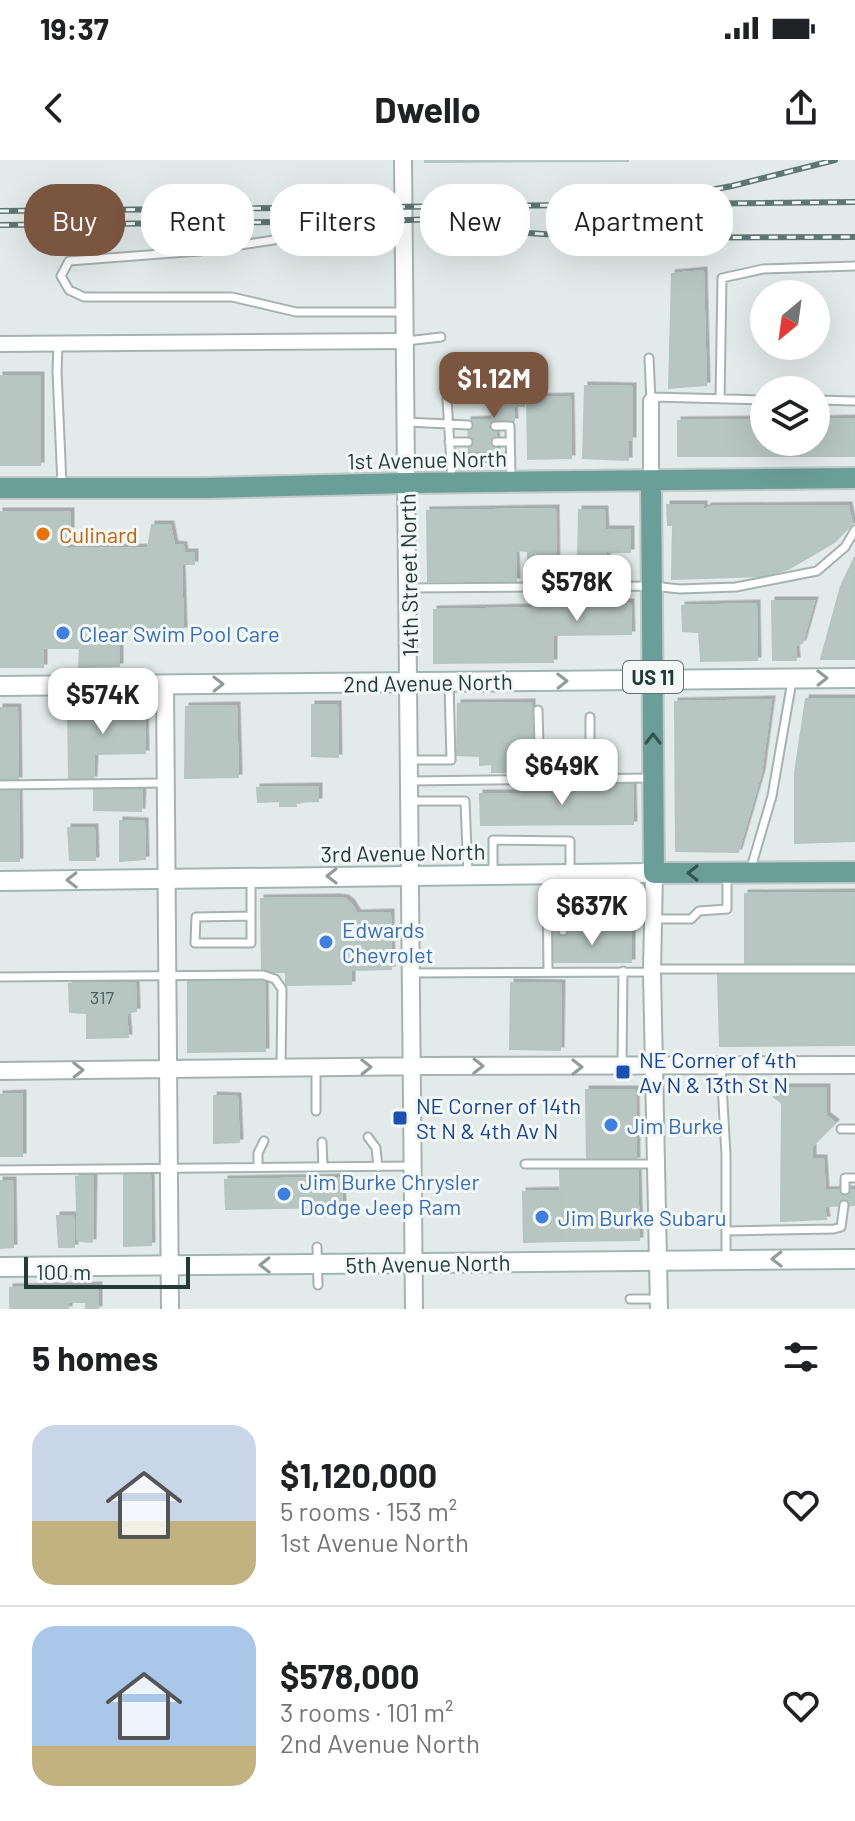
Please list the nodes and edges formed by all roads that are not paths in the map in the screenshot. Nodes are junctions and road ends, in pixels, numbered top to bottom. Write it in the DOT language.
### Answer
graph roads {
  1 [pos="403,160"];
  2 [pos="270,241"];
  3 [pos="855,266"];
  4 [pos="406,312"];
  5 [pos="441,337"];
  6 [pos="406,341"];
  7 [pos="0,344"];
  8 [pos="58,344"];
  9 [pos="649,358"];
  10 [pos="447,399"];
  11 [pos="720,399"];
  12 [pos="750,400"];
  13 [pos="830,400"];
  14 [pos="651,401"];
  15 [pos="855,401"];
  16 [pos="407,422"];
  17 [pos="448,424"];
  18 [pos="468,425"];
  19 [pos="495,426"];
  20 [pos="449,442"];
  21 [pos="468,442"];
  22 [pos="496,442"];
  23 [pos="510,442"];
  24 [pos="450,457"];
  25 [pos="511,458"];
  26 [pos="855,478"];
  27 [pos="651,481"];
  28 [pos="511,482"];
  29 [pos="407,483"];
  30 [pos="452,483"];
  31 [pos="62,487"];
  32 [pos="0,488"];
  33 [pos="855,530"];
  34 [pos="652,586"];
  35 [pos="408,588"];
  36 [pos="793,678"];
  37 [pos="855,678"];
  38 [pos="653,680"];
  39 [pos="410,682"];
  40 [pos="449,682"];
  41 [pos="165,685"];
  42 [pos="0,686"];
  43 [pos="538,710"];
  44 [pos="590,717"];
  45 [pos="410,760"];
  46 [pos="654,778"];
  47 [pos="590,779"];
  48 [pos="540,780"];
  49 [pos="410,781"];
  50 [pos="166,783"];
  51 [pos="0,785"];
  52 [pos="410,801"];
  53 [pos="855,872"];
  54 [pos="654,873"];
  55 [pos="728,873"];
  56 [pos="750,873"];
  57 [pos="547,874"];
  58 [pos="572,874"];
  59 [pos="410,875"];
  60 [pos="468,875"];
  61 [pos="493,875"];
  62 [pos="251,877"];
  63 [pos="167,879"];
  64 [pos="0,881"];
  65 [pos="570,910"];
  66 [pos="653,915"];
  67 [pos="251,916"];
  68 [pos="563,931"];
  69 [pos="565,962"];
  70 [pos="855,969"];
  71 [pos="652,970"];
  72 [pos="623,971"];
  73 [pos="548,972"];
  74 [pos="564,972"];
  75 [pos="411,973"];
  76 [pos="0,977"];
  77 [pos="168,977"];
  78 [pos="855,1065"];
  79 [pos="411,1066"];
  80 [pos="316,1067"];
  81 [pos="622,1067"];
  82 [pos="655,1067"];
  83 [pos="721,1067"];
  84 [pos="281,1068"];
  85 [pos="168,1069"];
  86 [pos="0,1071"];
  87 [pos="316,1111"];
  88 [pos="841,1129"];
  89 [pos="855,1129"];
  90 [pos="368,1137"];
  91 [pos="264,1141"];
  92 [pos="322,1142"];
  93 [pos="525,1164"];
  94 [pos="654,1164"];
  95 [pos="413,1166"];
  96 [pos="169,1167"];
  97 [pos="258,1167"];
  98 [pos="323,1167"];
  99 [pos="378,1167"];
  100 [pos="0,1170"];
  101 [pos="855,1178"];
  102 [pos="845,1190"];
  103 [pos="844,1205"];
  104 [pos="726,1231"];
  105 [pos="317,1255"];
  106 [pos="855,1259"];
  107 [pos="726,1260"];
  108 [pos="659,1261"];
  109 [pos="414,1263"];
  110 [pos="170,1266"];
  111 [pos="0,1267"];
  112 [pos="318,1285"];
  113 [pos="630,1299"];
  114 [pos="659,1304"];
  115 [pos="170,1309"];
  116 [pos="414,1309"];
  1 -- 4 [label="street, 14th Street North"];
  2 -- 4 [label="lane"];
  3 -- 11 [label="lane"];
  4 -- 6 [label="street, 14th Street North"];
  5 -- 6 [label="lane"];
  6 -- 8 [label="street"];
  6 -- 16 [label="street, 14th Street North"];
  7 -- 8 [label="street"];
  8 -- 31 [label="lane"];
  9 -- 14 [label="lane"];
  10 -- 17 [label="lane"];
  11 -- 12 [label="lane"];
  11 -- 14 [label="lane"];
  13 -- 15 [label="lane"];
  14 -- 27 [label="street"];
  16 -- 17 [label="lane"];
  16 -- 29 [label="street, 14th Street North"];
  17 -- 18 [label="lane"];
  17 -- 20 [label="lane"];
  19 -- 23 [label="lane"];
  20 -- 21 [label="lane"];
  20 -- 24 [label="lane"];
  22 -- 23 [label="lane"];
  23 -- 25 [label="lane"];
  24 -- 25 [label="lane"];
  24 -- 30 [label="lane"];
  25 -- 28 [label="lane"];
  26 -- 27 [label="main road, 1st Avenue North"];
  27 -- 28 [label="main road, 1st Avenue North"];
  27 -- 34 [label="main road, US 11"];
  28 -- 30 [label="main road, 1st Avenue North"];
  29 -- 30 [label="main road, 1st Avenue North"];
  29 -- 31 [label="main road, 1st Avenue North"];
  29 -- 35 [label="street, 14th Street North"];
  31 -- 32 [label="main road, 1st Avenue North"];
  33 -- 34 [label="lane"];
  34 -- 35 [label="lane"];
  34 -- 38 [label="main road, US 11"];
  35 -- 39 [label="street, 14th Street North"];
  36 -- 37 [label="main road, 2nd Avenue North, one-way"];
  36 -- 38 [label="main road, 2nd Avenue North"];
  36 -- 56 [label="lane"];
  40 -- 38 [label="main road, 2nd Avenue North, one-way"];
  46 -- 38 [label="main road, US 11, one-way"];
  39 -- 40 [label="main road, 2nd Avenue North"];
  41 -- 39 [label="main road, 2nd Avenue North, one-way"];
  39 -- 45 [label="street, 14th Street North"];
  40 -- 45 [label="lane"];
  41 -- 42 [label="main road, 2nd Avenue North"];
  41 -- 50 [label="street"];
  43 -- 48 [label="lane"];
  44 -- 47 [label="lane"];
  45 -- 49 [label="street, 14th Street North"];
  46 -- 47 [label="lane"];
  46 -- 54 [label="main road, US 11"];
  47 -- 48 [label="lane"];
  48 -- 49 [label="lane"];
  49 -- 52 [label="street, 14th Street North"];
  50 -- 51 [label="lane"];
  50 -- 63 [label="street"];
  52 -- 59 [label="street, 14th Street North"];
  52 -- 60 [label="lane"];
  53 -- 56 [label="main road, 3rd Avenue North"];
  55 -- 54 [label="main road, 3rd Avenue North, one-way"];
  54 -- 58 [label="main road, 3rd Avenue North"];
  54 -- 66 [label="street"];
  55 -- 56 [label="main road, 3rd Avenue North"];
  55 -- 66 [label="lane"];
  57 -- 58 [label="main road, 3rd Avenue North"];
  57 -- 61 [label="main road, 3rd Avenue North"];
  57 -- 73 [label="lane"];
  58 -- 61 [label="lane"];
  58 -- 65 [label="lane"];
  59 -- 60 [label="main road, 3rd Avenue North"];
  59 -- 62 [label="main road, 3rd Avenue North, one-way"];
  59 -- 75 [label="street, 14th Street North"];
  60 -- 61 [label="main road, 3rd Avenue North"];
  62 -- 63 [label="main road, 3rd Avenue North"];
  62 -- 67 [label="lane"];
  63 -- 64 [label="main road, 3rd Avenue North, one-way"];
  63 -- 77 [label="street"];
  65 -- 66 [label="lane"];
  65 -- 68 [label="lane"];
  66 -- 71 [label="street"];
  67 -- 67 [label="lane"];
  69 -- 74 [label="lane"];
  70 -- 71 [label="lane"];
  71 -- 72 [label="lane"];
  71 -- 82 [label="street"];
  72 -- 74 [label="lane"];
  72 -- 81 [label="lane"];
  73 -- 74 [label="lane"];
  73 -- 75 [label="lane"];
  75 -- 79 [label="street, 14th Street North"];
  76 -- 77 [label="lane"];
  77 -- 84 [label="lane"];
  77 -- 85 [label="street"];
  78 -- 83 [label="street"];
  80 -- 79 [label="street, one-way"];
  79 -- 81 [label="street, one-way"];
  79 -- 95 [label="street, 14th Street North"];
  80 -- 84 [label="street"];
  80 -- 87 [label="lane"];
  81 -- 82 [label="street"];
  82 -- 83 [label="street"];
  82 -- 94 [label="street"];
  83 -- 104 [label="lane"];
  84 -- 85 [label="street"];
  86 -- 85 [label="street, one-way"];
  85 -- 96 [label="street"];
  88 -- 89 [label="lane"];
  90 -- 99 [label="lane"];
  91 -- 97 [label="lane"];
  92 -- 98 [label="lane"];
  93 -- 94 [label="lane"];
  94 -- 108 [label="street"];
  95 -- 99 [label="lane"];
  95 -- 109 [label="street, 14th Street North"];
  96 -- 97 [label="lane"];
  96 -- 100 [label="lane"];
  96 -- 110 [label="street"];
  97 -- 98 [label="lane"];
  98 -- 99 [label="lane"];
  101 -- 102 [label="lane"];
  103 -- 104 [label="lane"];
  104 -- 107 [label="lane"];
  105 -- 109 [label="main road, 5th Avenue North"];
  105 -- 110 [label="main road, 5th Avenue North, one-way"];
  105 -- 112 [label="lane"];
  106 -- 107 [label="main road, 5th Avenue North, one-way"];
  107 -- 108 [label="main road, 5th Avenue North"];
  108 -- 109 [label="main road, 5th Avenue North"];
  108 -- 114 [label="street"];
  109 -- 116 [label="street, 14th Street North"];
  110 -- 111 [label="main road, 5th Avenue North"];
  110 -- 115 [label="street"];
  113 -- 114 [label="lane"];
}
